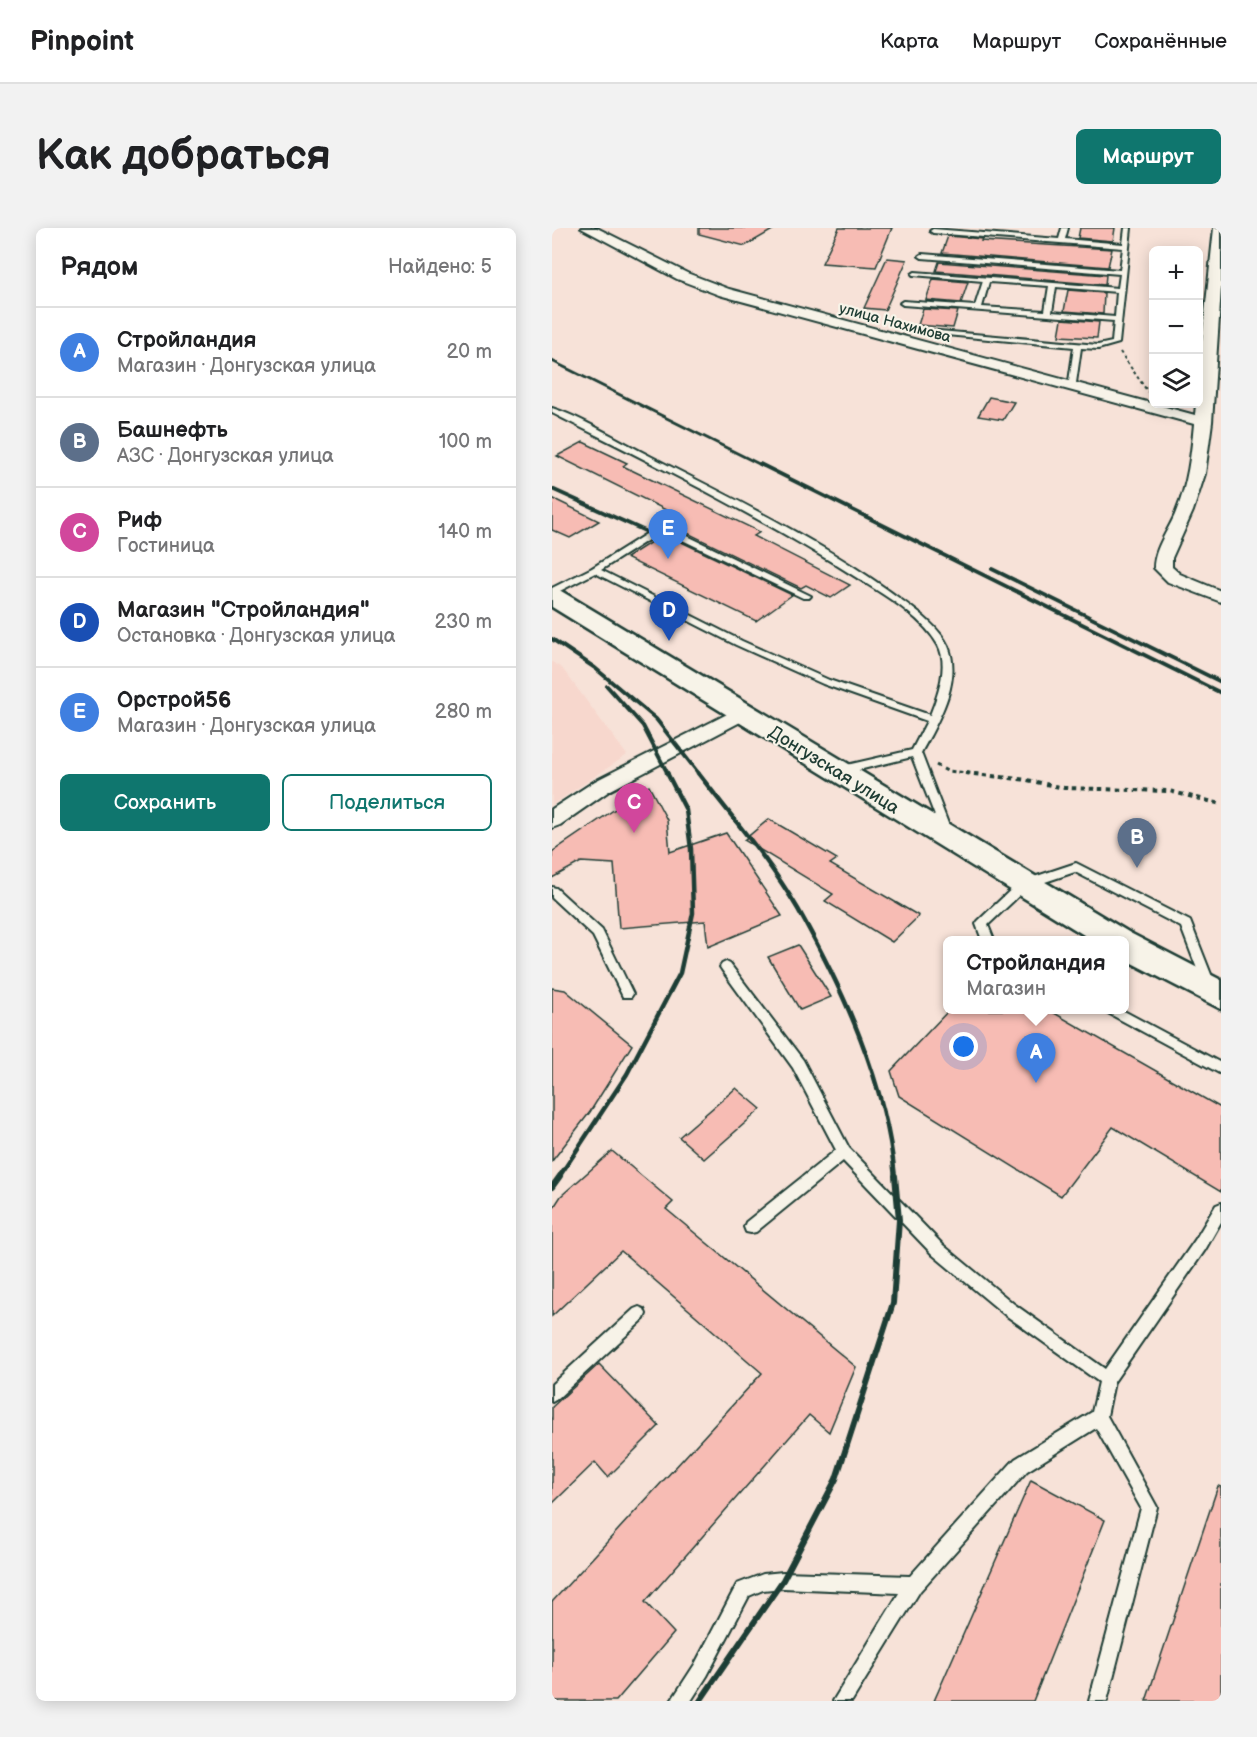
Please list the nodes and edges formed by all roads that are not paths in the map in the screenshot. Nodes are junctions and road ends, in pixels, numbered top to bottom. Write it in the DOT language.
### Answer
graph roads {
  1 [pos="587,228"];
  2 [pos="1002,228"];
  3 [pos="1065,228"];
  4 [pos="1128,228"];
  5 [pos="1220,228"];
  6 [pos="933,231"];
  7 [pos="1000,236"];
  8 [pos="1062,241"];
  9 [pos="1126,246"];
  10 [pos="923,254"];
  11 [pos="1123,269"];
  12 [pos="915,274"];
  13 [pos="987,279"];
  14 [pos="1053,284"];
  15 [pos="1120,290"];
  16 [pos="903,303"];
  17 [pos="978,308"];
  18 [pos="1048,314"];
  19 [pos="1119,320"];
  20 [pos="917,331"];
  21 [pos="1078,345"];
  22 [pos="1072,388"];
  23 [pos="552,410"];
  24 [pos="1203,422"];
  25 [pos="596,570"];
  26 [pos="552,594"];
  27 [pos="806,596"];
  28 [pos="1221,597"];
  29 [pos="741,713"];
  30 [pos="933,720"];
  31 [pos="916,753"];
  32 [pos="835,771"];
  33 [pos="552,820"];
  34 [pos="950,841"];
  35 [pos="1023,885"];
  36 [pos="552,891"];
  37 [pos="986,936"];
  38 [pos="1111,936"];
  39 [pos="1129,946"];
  40 [pos="726,967"];
  41 [pos="1216,993"];
  42 [pos="627,994"];
  43 [pos="1119,1014"];
  44 [pos="1221,1069"];
  45 [pos="844,1152"];
  46 [pos="1221,1209"];
  47 [pos="751,1227"];
  48 [pos="639,1314"];
  49 [pos="1107,1379"];
  50 [pos="552,1394"];
  51 [pos="1099,1418"];
  52 [pos="914,1585"];
  53 [pos="680,1701"];
  54 [pos="842,1701"];
  55 [pos="1098,1701"];
  1 -- 22 [label="street, улица Нахимова"];
  2 -- 7 [label="lane"];
  3 -- 8 [label="lane"];
  4 -- 9 [label="lane"];
  5 -- 24 [label="street"];
  6 -- 7 [label="lane"];
  7 -- 8 [label="lane"];
  8 -- 9 [label="lane"];
  9 -- 11 [label="lane"];
  10 -- 11 [label="lane"];
  11 -- 15 [label="lane"];
  12 -- 13 [label="lane"];
  13 -- 14 [label="lane"];
  13 -- 17 [label="lane"];
  14 -- 15 [label="lane"];
  14 -- 18 [label="lane"];
  15 -- 19 [label="lane"];
  16 -- 17 [label="lane"];
  17 -- 18 [label="lane"];
  18 -- 19 [label="lane"];
  19 -- 21 [label="lane"];
  20 -- 21 [label="lane"];
  21 -- 22 [label="lane"];
  22 -- 24 [label="street, улица Нахимова"];
  23 -- 30 [label="lane"];
  24 -- 28 [label="street"];
  25 -- 26 [label="lane"];
  25 -- 27 [label="lane"];
  25 -- 30 [label="lane"];
  26 -- 29 [label="highway, Донгузская улица"];
  29 -- 32 [label="highway, Донгузская улица"];
  29 -- 33 [label="street"];
  30 -- 31 [label="lane"];
  31 -- 32 [label="lane"];
  31 -- 34 [label="lane"];
  32 -- 34 [label="highway, Донгузская улица"];
  34 -- 35 [label="highway, Донгузская улица"];
  35 -- 37 [label="lane"];
  35 -- 38 [label="highway, Донгузская улица"];
  35 -- 41 [label="lane"];
  36 -- 42 [label="lane"];
  39 -- 41 [label="highway"];
  40 -- 45 [label="lane"];
  43 -- 44 [label="lane"];
  45 -- 47 [label="lane"];
  45 -- 49 [label="lane"];
  46 -- 49 [label="lane"];
  48 -- 50 [label="lane"];
  49 -- 51 [label="lane"];
  51 -- 52 [label="lane"];
  51 -- 55 [label="lane"];
  52 -- 53 [label="lane"];
  52 -- 54 [label="lane"];
}
